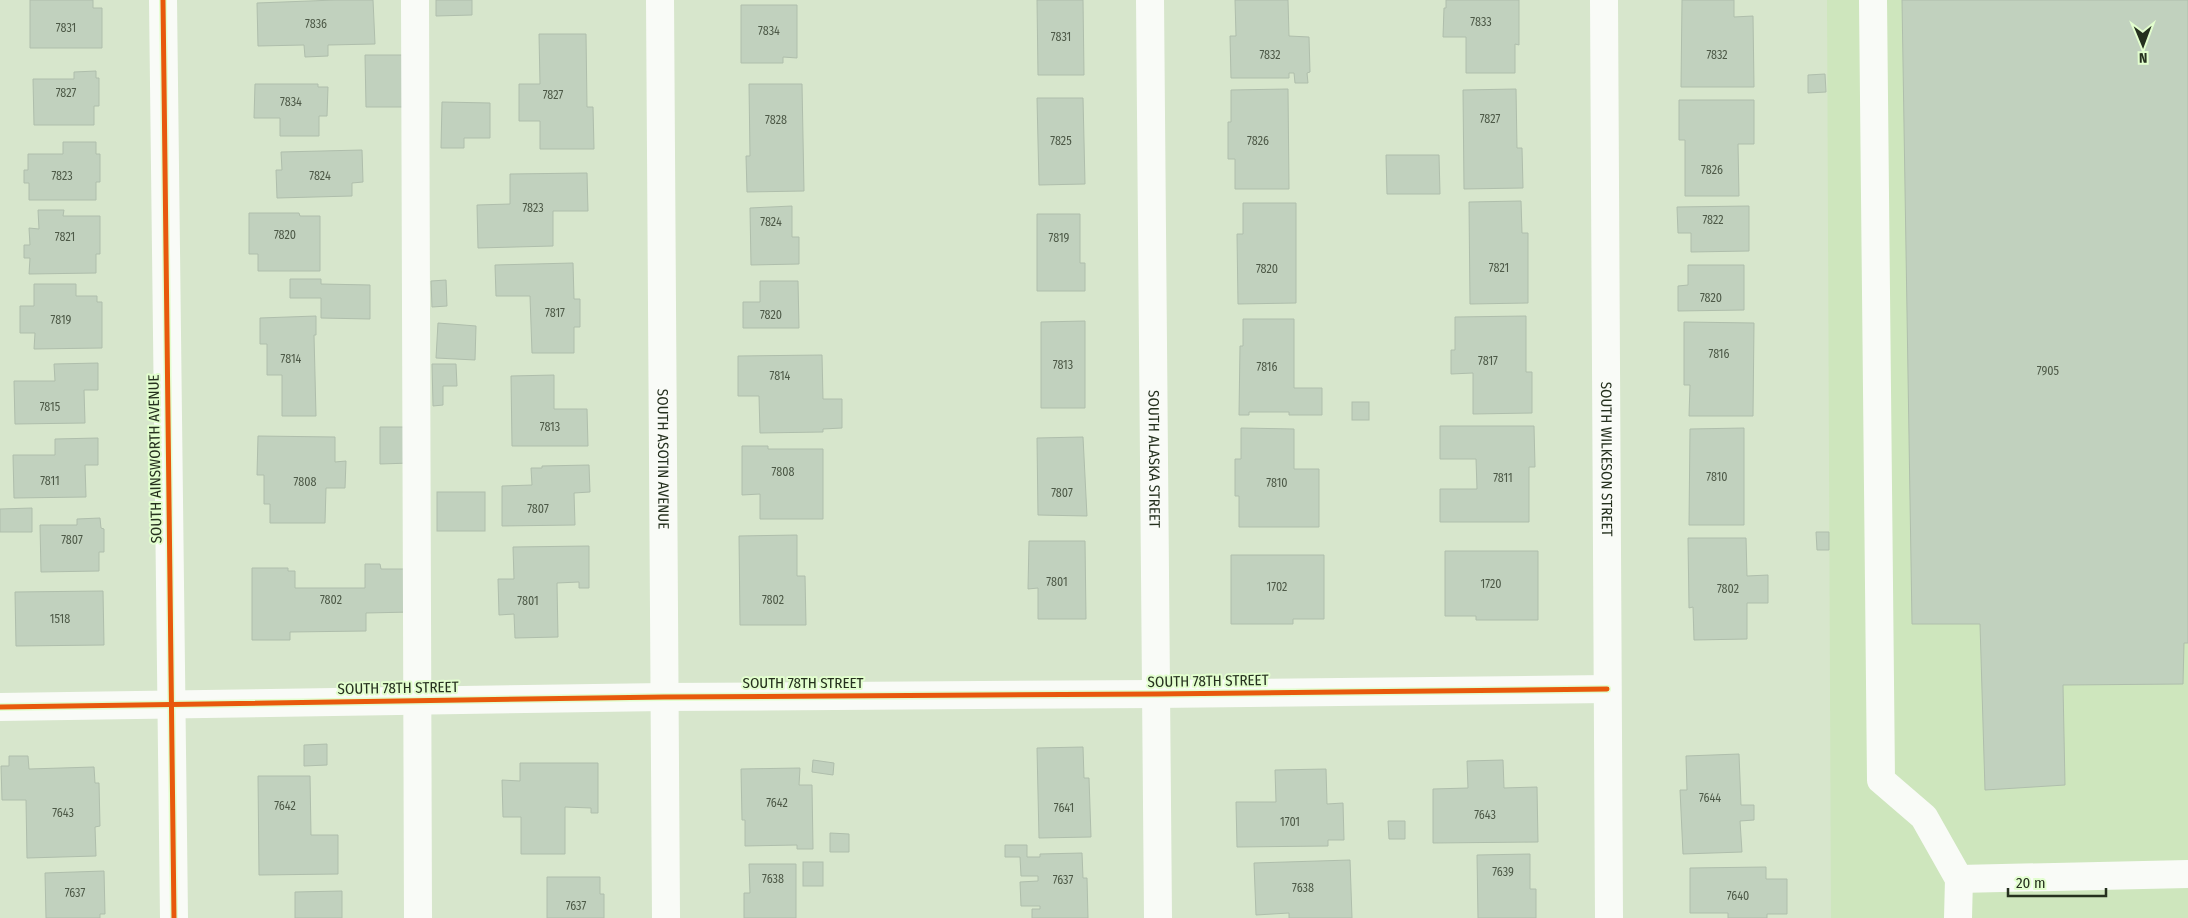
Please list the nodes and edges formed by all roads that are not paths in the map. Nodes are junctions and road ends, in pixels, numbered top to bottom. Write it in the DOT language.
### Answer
graph roads {
  1 [pos="163,0"];
  2 [pos="415,0"];
  3 [pos="660,0"];
  4 [pos="1150,0"];
  5 [pos="1604,0"];
  6 [pos="1873,0"];
  7 [pos="1607,689"];
  8 [pos="1156,694"];
  9 [pos="664,696"];
  10 [pos="417,700"];
  11 [pos="170,705"];
  12 [pos="0,707"];
  13 [pos="2188,874"];
  14 [pos="1959,879"];
  15 [pos="174,918"];
  16 [pos="418,918"];
  17 [pos="666,918"];
  18 [pos="1158,918"];
  19 [pos="1609,918"];
  20 [pos="1958,918"];
  1 -- 11 [label="street, SOUTH AINSWORTH AVENUE"];
  2 -- 10 [label="street"];
  3 -- 9 [label="street, SOUTH ASOTIN AVENUE"];
  4 -- 8 [label="street, SOUTH ALASKA STREET"];
  5 -- 7 [label="street, SOUTH WILKESON STREET"];
  6 -- 14 [label="street"];
  7 -- 8 [label="street, SOUTH 78TH STREET"];
  7 -- 19 [label="street, SOUTH WILKESON STREET"];
  8 -- 9 [label="street, SOUTH 78TH STREET"];
  8 -- 18 [label="street, SOUTH ALASKA STREET"];
  9 -- 10 [label="street, SOUTH 78TH STREET"];
  9 -- 17 [label="street, SOUTH ASOTIN AVENUE"];
  10 -- 11 [label="street, SOUTH 78TH STREET"];
  10 -- 16 [label="street"];
  11 -- 12 [label="street, SOUTH 78TH STREET"];
  11 -- 15 [label="street, SOUTH AINSWORTH AVENUE"];
  13 -- 14 [label="street"];
  14 -- 20 [label="street"];
}
